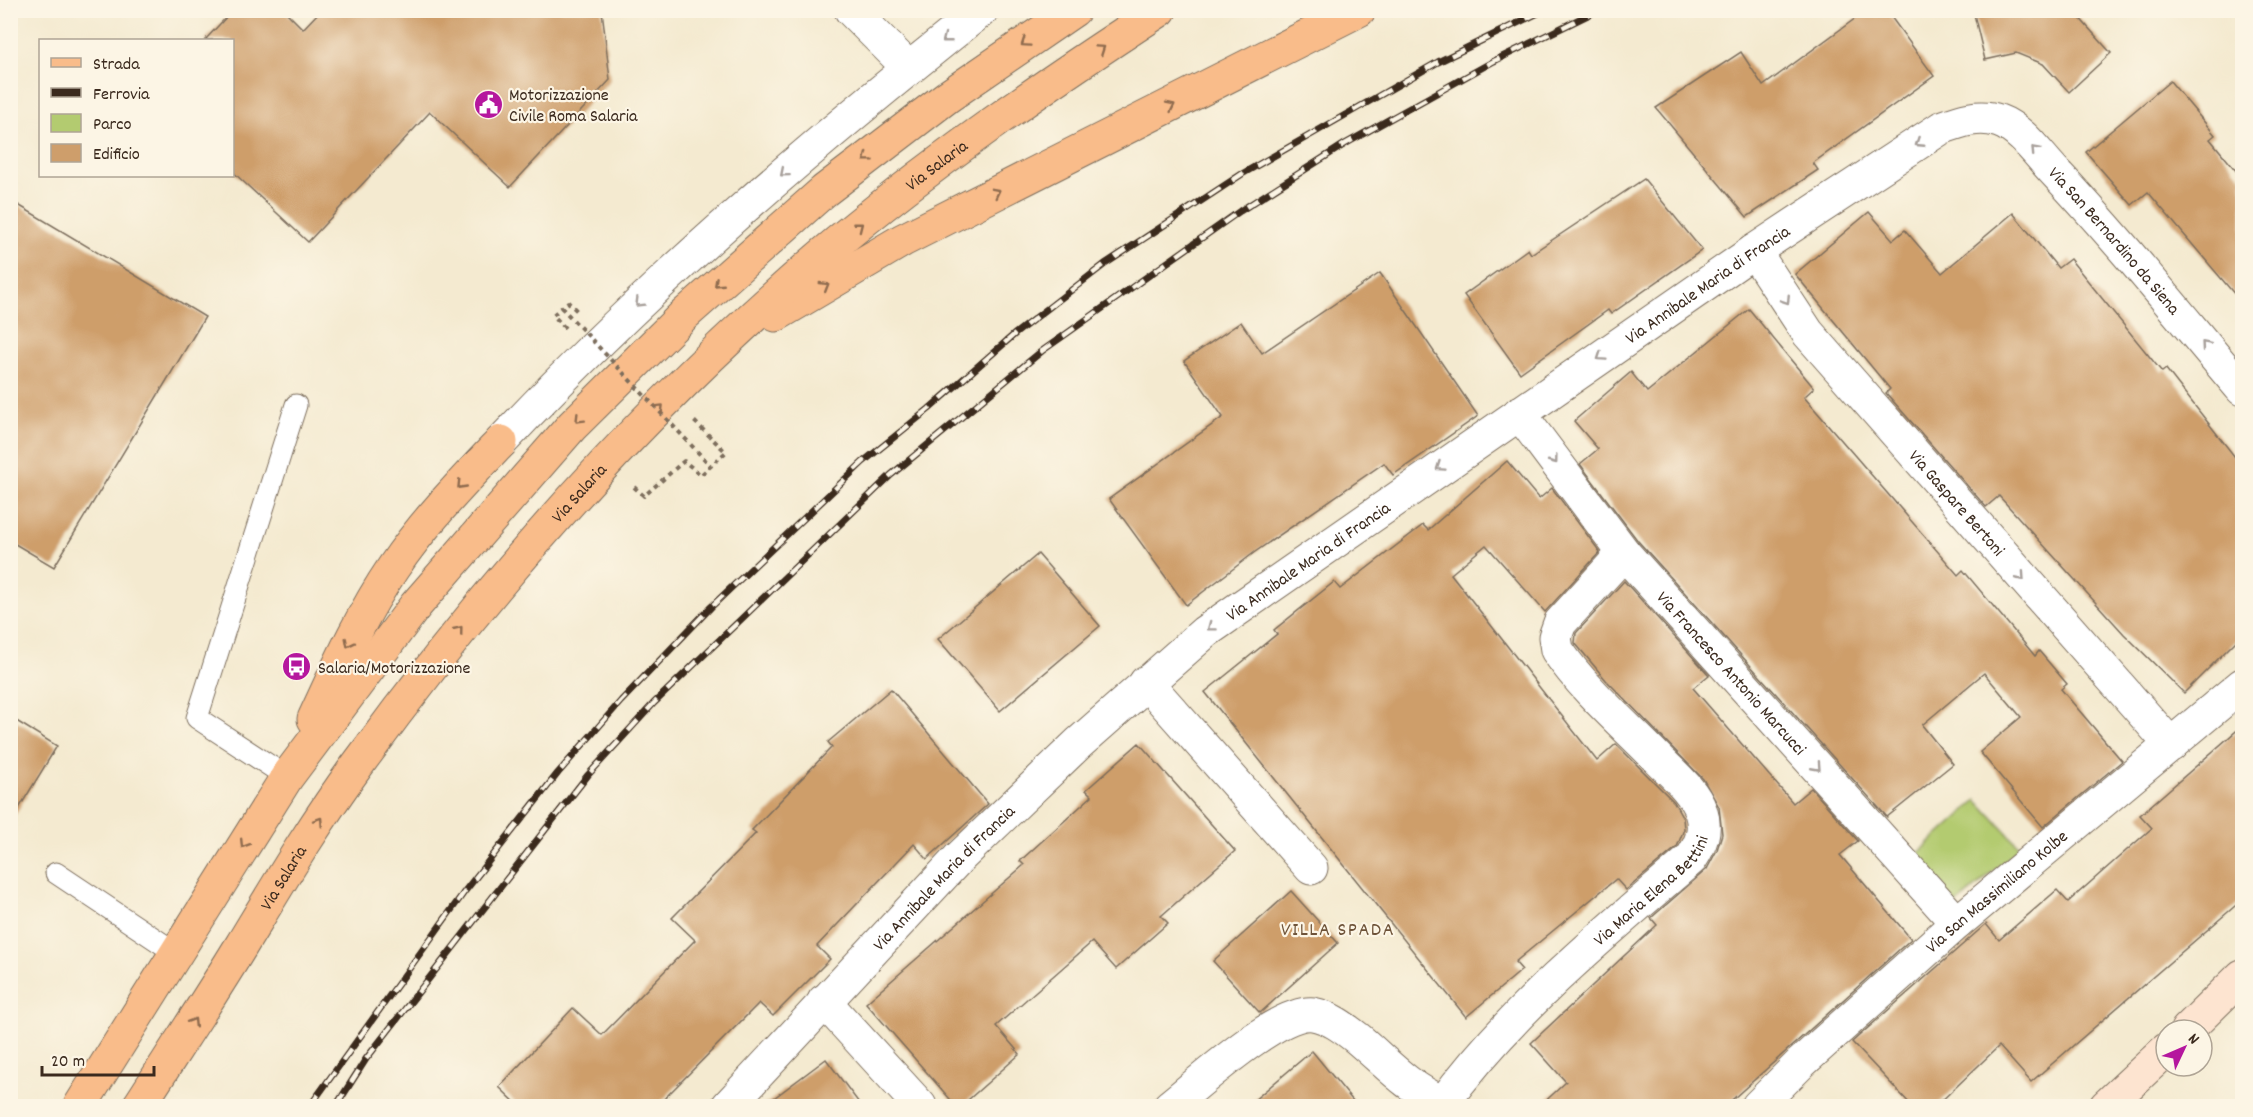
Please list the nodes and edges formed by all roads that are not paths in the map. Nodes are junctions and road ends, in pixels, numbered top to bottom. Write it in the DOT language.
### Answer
graph roads {
  1 [pos="851,10"];
  2 [pos="982,10"];
  3 [pos="1074,10"];
  4 [pos="1160,10"];
  5 [pos="1359,10"];
  6 [pos="909,68"];
  7 [pos="1972,118"];
  8 [pos="1754,251"];
  9 [pos="720,348"];
  10 [pos="2242,389"];
  11 [pos="296,405"];
  12 [pos="1519,413"];
  13 [pos="501,442"];
  14 [pos="1624,553"];
  15 [pos="1146,682"];
  16 [pos="2242,686"];
  17 [pos="2171,745"];
  18 [pos="287,777"];
  19 [pos="1311,868"];
  20 [pos="57,873"];
  21 [pos="1957,923"];
  22 [pos="176,953"];
  23 [pos="2242,976"];
  24 [pos="824,1001"];
  25 [pos="2199,1018"];
  26 [pos="2154,1061"];
  27 [pos="1443,1105"];
  28 [pos="80,1107"];
  29 [pos="139,1107"];
  30 [pos="728,1107"];
  31 [pos="920,1107"];
  32 [pos="1170,1107"];
  33 [pos="1758,1107"];
  34 [pos="2106,1107"];
  1 -- 6 [label="street"];
  2 -- 6 [label="street, one-way"];
  3 -- 18 [label="main road, one-way"];
  9 -- 4 [label="main road, Via Salaria, one-way"];
  9 -- 5 [label="main road, one-way"];
  6 -- 13 [label="street, one-way"];
  7 -- 8 [label="street, Via Annibale Maria di Francia, one-way"];
  10 -- 7 [label="street, Via San Bernardino da Siena, one-way"];
  8 -- 12 [label="street, Via Annibale Maria di Francia, one-way"];
  8 -- 17 [label="street, Via Gaspare Bertoni, one-way"];
  29 -- 9 [label="main road, Via Salaria, one-way"];
  11 -- 18 [label="lane"];
  12 -- 14 [label="street, Via Francesco Antonio Marcucci, one-way"];
  12 -- 15 [label="street, Via Annibale Maria di Francia, one-way"];
  13 -- 18 [label="main road, one-way"];
  14 -- 21 [label="street, Via Francesco Antonio Marcucci, one-way"];
  14 -- 27 [label="street, Via Maria Elena Bettini"];
  15 -- 19 [label="street"];
  15 -- 24 [label="street, Via Annibale Maria di Francia"];
  16 -- 17 [label="street, Via San Massimiliano Kolbe"];
  17 -- 21 [label="street, Via San Massimiliano Kolbe"];
  18 -- 22 [label="main road, one-way"];
  20 -- 22 [label="lane"];
  21 -- 33 [label="street, Via San Massimiliano Kolbe"];
  22 -- 28 [label="main road"];
  23 -- 25 [label="street"];
  24 -- 30 [label="street, Via Annibale Maria di Francia"];
  24 -- 31 [label="street"];
  26 -- 34 [label="street"];
  27 -- 32 [label="street, Via Maria Elena Bettini"];
}
